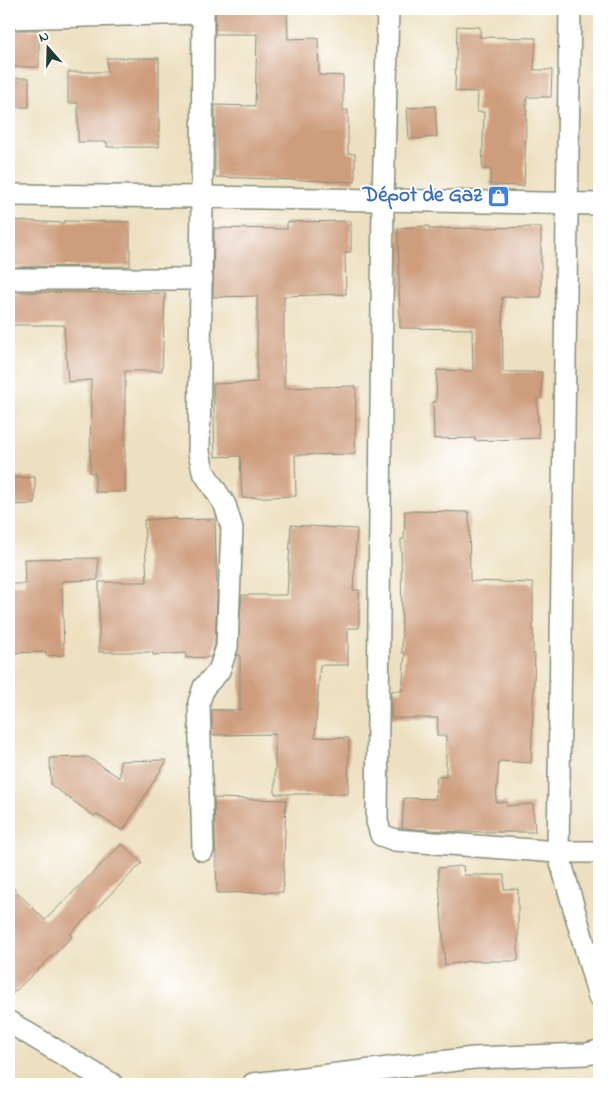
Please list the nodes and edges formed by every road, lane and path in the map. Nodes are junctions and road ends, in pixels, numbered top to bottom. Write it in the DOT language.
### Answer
graph roads {
  1 [pos="388,9"];
  2 [pos="570,9"];
  3 [pos="203,11"];
  4 [pos="9,18"];
  5 [pos="9,195"];
  6 [pos="202,197"];
  7 [pos="383,200"];
  8 [pos="599,204"];
  9 [pos="569,205"];
  10 [pos="9,279"];
  11 [pos="202,279"];
  12 [pos="203,850"];
  13 [pos="558,852"];
  14 [pos="599,852"];
  15 [pos="599,997"];
  16 [pos="9,1022"];
  17 [pos="599,1051"];
  18 [pos="112,1084"];
  19 [pos="253,1084"];
  1 -- 7 [label="street"];
  2 -- 9 [label="street"];
  3 -- 4 [label="street"];
  3 -- 6 [label="street"];
  5 -- 6 [label="street"];
  6 -- 7 [label="street"];
  6 -- 11 [label="street"];
  7 -- 9 [label="street"];
  7 -- 13 [label="street"];
  8 -- 9 [label="street"];
  9 -- 13 [label="street"];
  10 -- 11 [label="street"];
  11 -- 12 [label="street"];
  13 -- 14 [label="street"];
  13 -- 15 [label="street"];
  16 -- 18 [label="street"];
  17 -- 19 [label="street"];
}
